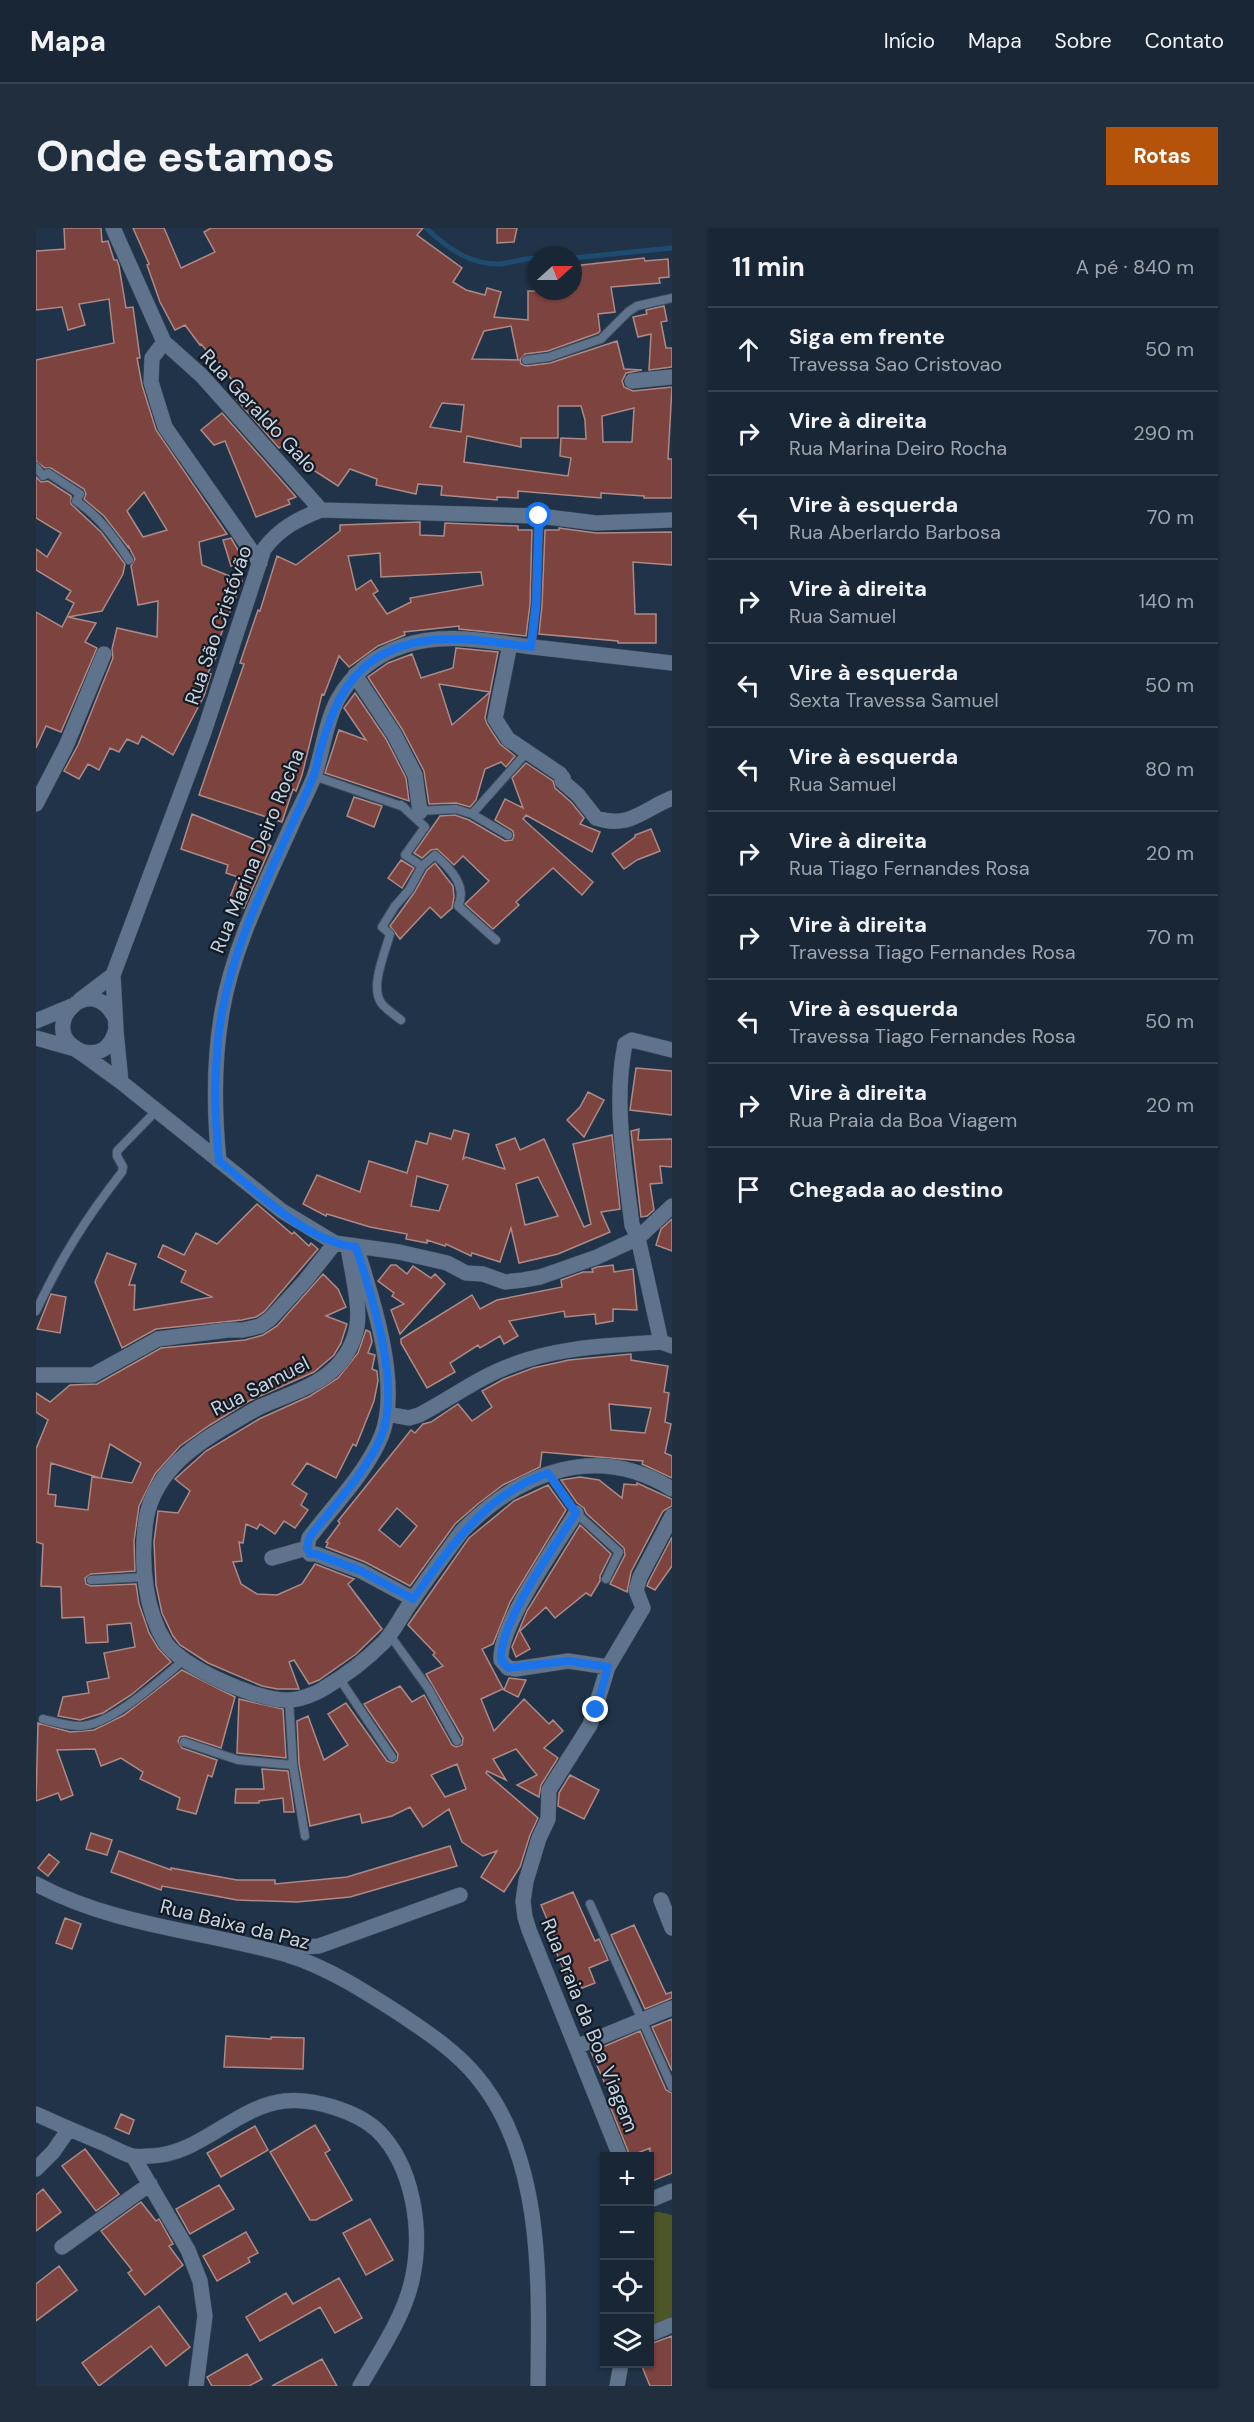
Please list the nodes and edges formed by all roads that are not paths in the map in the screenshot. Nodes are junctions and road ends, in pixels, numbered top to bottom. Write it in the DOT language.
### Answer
graph roads {
  1 [pos="113,228"];
  2 [pos="672,298"];
  3 [pos="164,342"];
  4 [pos="526,360"];
  5 [pos="672,377"];
  6 [pos="632,381"];
  7 [pos="36,467"];
  8 [pos="321,510"];
  9 [pos="539,516"];
  10 [pos="672,520"];
  11 [pos="129,560"];
  12 [pos="260,563"];
  13 [pos="510,644"];
  14 [pos="531,647"];
  15 [pos="104,654"];
  16 [pos="672,663"];
  17 [pos="355,675"];
  18 [pos="528,751"];
  19 [pos="314,776"];
  20 [pos="672,798"];
  21 [pos="36,804"];
  22 [pos="401,805"];
  23 [pos="420,812"];
  24 [pos="472,814"];
  25 [pos="508,836"];
  26 [pos="422,866"];
  27 [pos="496,940"];
  28 [pos="113,975"];
  29 [pos="75,1004"];
  30 [pos="401,1020"];
  31 [pos="36,1021"];
  32 [pos="115,1024"];
  33 [pos="36,1038"];
  34 [pos="75,1049"];
  35 [pos="672,1050"];
  36 [pos="121,1082"];
  37 [pos="156,1111"];
  38 [pos="219,1161"];
  39 [pos="672,1206"];
  40 [pos="638,1238"];
  41 [pos="346,1245"];
  42 [pos="36,1311"];
  43 [pos="667,1344"];
  44 [pos="36,1375"];
  45 [pos="387,1414"];
  46 [pos="548,1473"];
  47 [pos="672,1489"];
  48 [pos="576,1513"];
  49 [pos="672,1516"];
  50 [pos="307,1548"];
  51 [pos="272,1558"];
  52 [pos="145,1578"];
  53 [pos="606,1579"];
  54 [pos="91,1580"];
  55 [pos="413,1599"];
  56 [pos="390,1634"];
  57 [pos="185,1659"];
  58 [pos="608,1667"];
  59 [pos="339,1678"];
  60 [pos="289,1701"];
  61 [pos="43,1719"];
  62 [pos="457,1740"];
  63 [pos="184,1742"];
  64 [pos="392,1757"];
  65 [pos="293,1765"];
  66 [pos="305,1836"];
  67 [pos="36,1884"];
  68 [pos="460,1895"];
  69 [pos="661,1900"];
  70 [pos="590,1904"];
  71 [pos="672,1928"];
  72 [pos="319,1946"];
  73 [pos="290,1956"];
  74 [pos="320,1968"];
  75 [pos="672,2008"];
  76 [pos="643,2020"];
  77 [pos="576,2048"];
  78 [pos="672,2087"];
  79 [pos="36,2114"];
  80 [pos="69,2128"];
  81 [pos="618,2152"];
  82 [pos="133,2156"];
  83 [pos="36,2169"];
  84 [pos="150,2184"];
  85 [pos="672,2191"];
  86 [pos="654,2198"];
  87 [pos="62,2247"];
  88 [pos="672,2325"];
  89 [pos="654,2332"];
  90 [pos="620,2368"];
  91 [pos="196,2386"];
  92 [pos="360,2386"];
  93 [pos="538,2386"];
  94 [pos="617,2386"];
  1 -- 3 [label="street"];
  2 -- 4 [label="lane"];
  3 -- 8 [label="street, Rua Geraldo Galo"];
  3 -- 12 [label="street"];
  5 -- 6 [label="street"];
  7 -- 11 [label="lane"];
  8 -- 9 [label="street, Rua São Cristóvão"];
  8 -- 12 [label="street, Rua São Cristóvão"];
  9 -- 10 [label="street, Rua São Cristóvão"];
  9 -- 14 [label="lane"];
  12 -- 28 [label="street, Rua São Cristóvão"];
  13 -- 14 [label="street, Rua Marina Deiro Rocha"];
  13 -- 17 [label="street, Rua Marina Deiro Rocha"];
  13 -- 18 [label="street"];
  14 -- 16 [label="street, Rua Marina Deiro Rocha"];
  15 -- 21 [label="street"];
  17 -- 19 [label="street, Rua Marina Deiro Rocha"];
  17 -- 23 [label="street"];
  18 -- 20 [label="street"];
  18 -- 24 [label="lane"];
  19 -- 22 [label="lane"];
  19 -- 38 [label="street, Rua Marina Deiro Rocha"];
  22 -- 23 [label="lane"];
  22 -- 26 [label="lane"];
  23 -- 24 [label="lane"];
  24 -- 25 [label="lane"];
  26 -- 27 [label="lane"];
  26 -- 30 [label="lane"];
  28 -- 29 [label="street"];
  28 -- 32 [label="street, Rua São Cristóvão"];
  29 -- 31 [label="street"];
  29 -- 32 [label="street"];
  29 -- 34 [label="street"];
  32 -- 34 [label="street"];
  32 -- 36 [label="street, Rua São Cristóvão"];
  33 -- 34 [label="street"];
  34 -- 36 [label="street"];
  35 -- 40 [label="street"];
  36 -- 37 [label="street"];
  37 -- 38 [label="street"];
  37 -- 42 [label="lane"];
  38 -- 41 [label="street"];
  39 -- 40 [label="street"];
  40 -- 41 [label="street"];
  40 -- 43 [label="street"];
  41 -- 44 [label="street"];
  41 -- 45 [label="street"];
  41 -- 52 [label="street, Rua Samuel"];
  43 -- 45 [label="street"];
  45 -- 50 [label="street"];
  46 -- 47 [label="street"];
  46 -- 48 [label="lane"];
  46 -- 55 [label="street"];
  48 -- 53 [label="lane"];
  48 -- 58 [label="street"];
  49 -- 58 [label="street, Rua Praia da Boa Viagem"];
  50 -- 51 [label="street"];
  50 -- 55 [label="street"];
  52 -- 54 [label="lane"];
  52 -- 57 [label="street, Rua Samuel"];
  55 -- 56 [label="street"];
  56 -- 59 [label="street"];
  56 -- 62 [label="lane"];
  57 -- 60 [label="street, Rua Samuel"];
  57 -- 61 [label="lane"];
  58 -- 77 [label="street, Rua Praia da Boa Viagem"];
  59 -- 60 [label="street"];
  59 -- 64 [label="lane"];
  60 -- 65 [label="lane"];
  63 -- 65 [label="lane"];
  65 -- 66 [label="lane"];
  67 -- 73 [label="street, Rua Baixa da Paz"];
  68 -- 72 [label="street"];
  69 -- 71 [label="street"];
  70 -- 76 [label="lane"];
  72 -- 73 [label="street"];
  72 -- 74 [label="street"];
  73 -- 74 [label="street, Rua Baixa da Paz"];
  74 -- 93 [label="street, Rua Baixa da Paz"];
  75 -- 76 [label="street"];
  76 -- 77 [label="street"];
  76 -- 78 [label="lane"];
  77 -- 81 [label="street, Rua Praia da Boa Viagem"];
  79 -- 80 [label="street"];
  80 -- 82 [label="street"];
  80 -- 83 [label="street"];
  82 -- 84 [label="street"];
  82 -- 92 [label="street"];
  84 -- 87 [label="street"];
  84 -- 91 [label="street"];
  85 -- 86 [label="street"];
  88 -- 89 [label="street"];
  90 -- 94 [label="street"];
}
